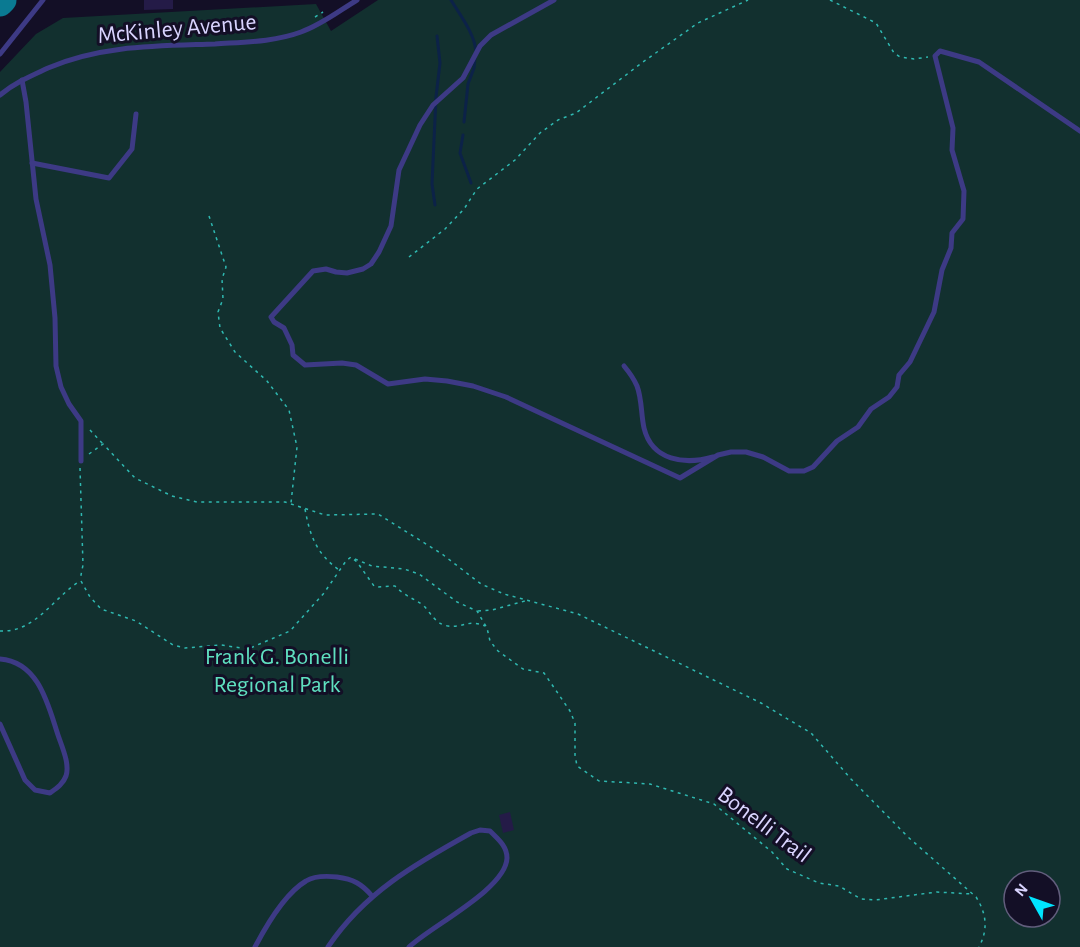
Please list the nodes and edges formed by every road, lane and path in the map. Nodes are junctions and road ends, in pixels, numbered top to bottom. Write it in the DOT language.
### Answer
graph roads {
  1 [pos="43,0"];
  2 [pos="357,0"];
  3 [pos="554,0"];
  4 [pos="748,0"];
  5 [pos="830,0"];
  6 [pos="0,54"];
  7 [pos="935,56"];
  8 [pos="22,80"];
  9 [pos="0,95"];
  10 [pos="136,114"];
  11 [pos="1080,131"];
  12 [pos="33,163"];
  13 [pos="209,216"];
  14 [pos="409,257"];
  15 [pos="624,366"];
  16 [pos="81,421"];
  17 [pos="103,444"];
  18 [pos="718,455"];
  19 [pos="81,460"];
  20 [pos="291,504"];
  21 [pos="305,509"];
  22 [pos="355,559"];
  23 [pos="340,571"];
  24 [pos="80,580"];
  25 [pos="526,601"];
  26 [pos="477,611"];
  27 [pos="486,626"];
  28 [pos="0,631"];
  29 [pos="0,659"];
  30 [pos="0,724"];
  31 [pos="973,894"];
  32 [pos="372,897"];
  33 [pos="255,947"];
  34 [pos="328,947"];
  35 [pos="409,947"];
  36 [pos="978,947"];
  1 -- 6 [label="lane"];
  2 -- 8 [label="lane, McKinley Avenue"];
  3 -- 18 [label="lane"];
  4 -- 14 [label="path"];
  5 -- 7 [label="path"];
  7 -- 11 [label="lane"];
  7 -- 18 [label="lane"];
  8 -- 9 [label="lane, McKinley Avenue"];
  8 -- 12 [label="lane"];
  10 -- 12 [label="lane"];
  12 -- 16 [label="lane"];
  13 -- 20 [label="path"];
  15 -- 18 [label="lane"];
  16 -- 17 [label="path"];
  16 -- 19 [label="lane"];
  17 -- 19 [label="path"];
  17 -- 20 [label="path"];
  19 -- 24 [label="path"];
  20 -- 21 [label="path"];
  21 -- 23 [label="path"];
  21 -- 25 [label="path"];
  22 -- 23 [label="path"];
  22 -- 26 [label="path"];
  22 -- 27 [label="path"];
  23 -- 24 [label="path"];
  24 -- 28 [label="path"];
  25 -- 26 [label="path"];
  25 -- 31 [label="path"];
  26 -- 27 [label="path, Bonelli Trail"];
  27 -- 31 [label="path, Bonelli Trail"];
  29 -- 30 [label="lane"];
  31 -- 36 [label="path"];
  32 -- 33 [label="lane"];
  32 -- 34 [label="lane"];
  32 -- 35 [label="lane"];
}
